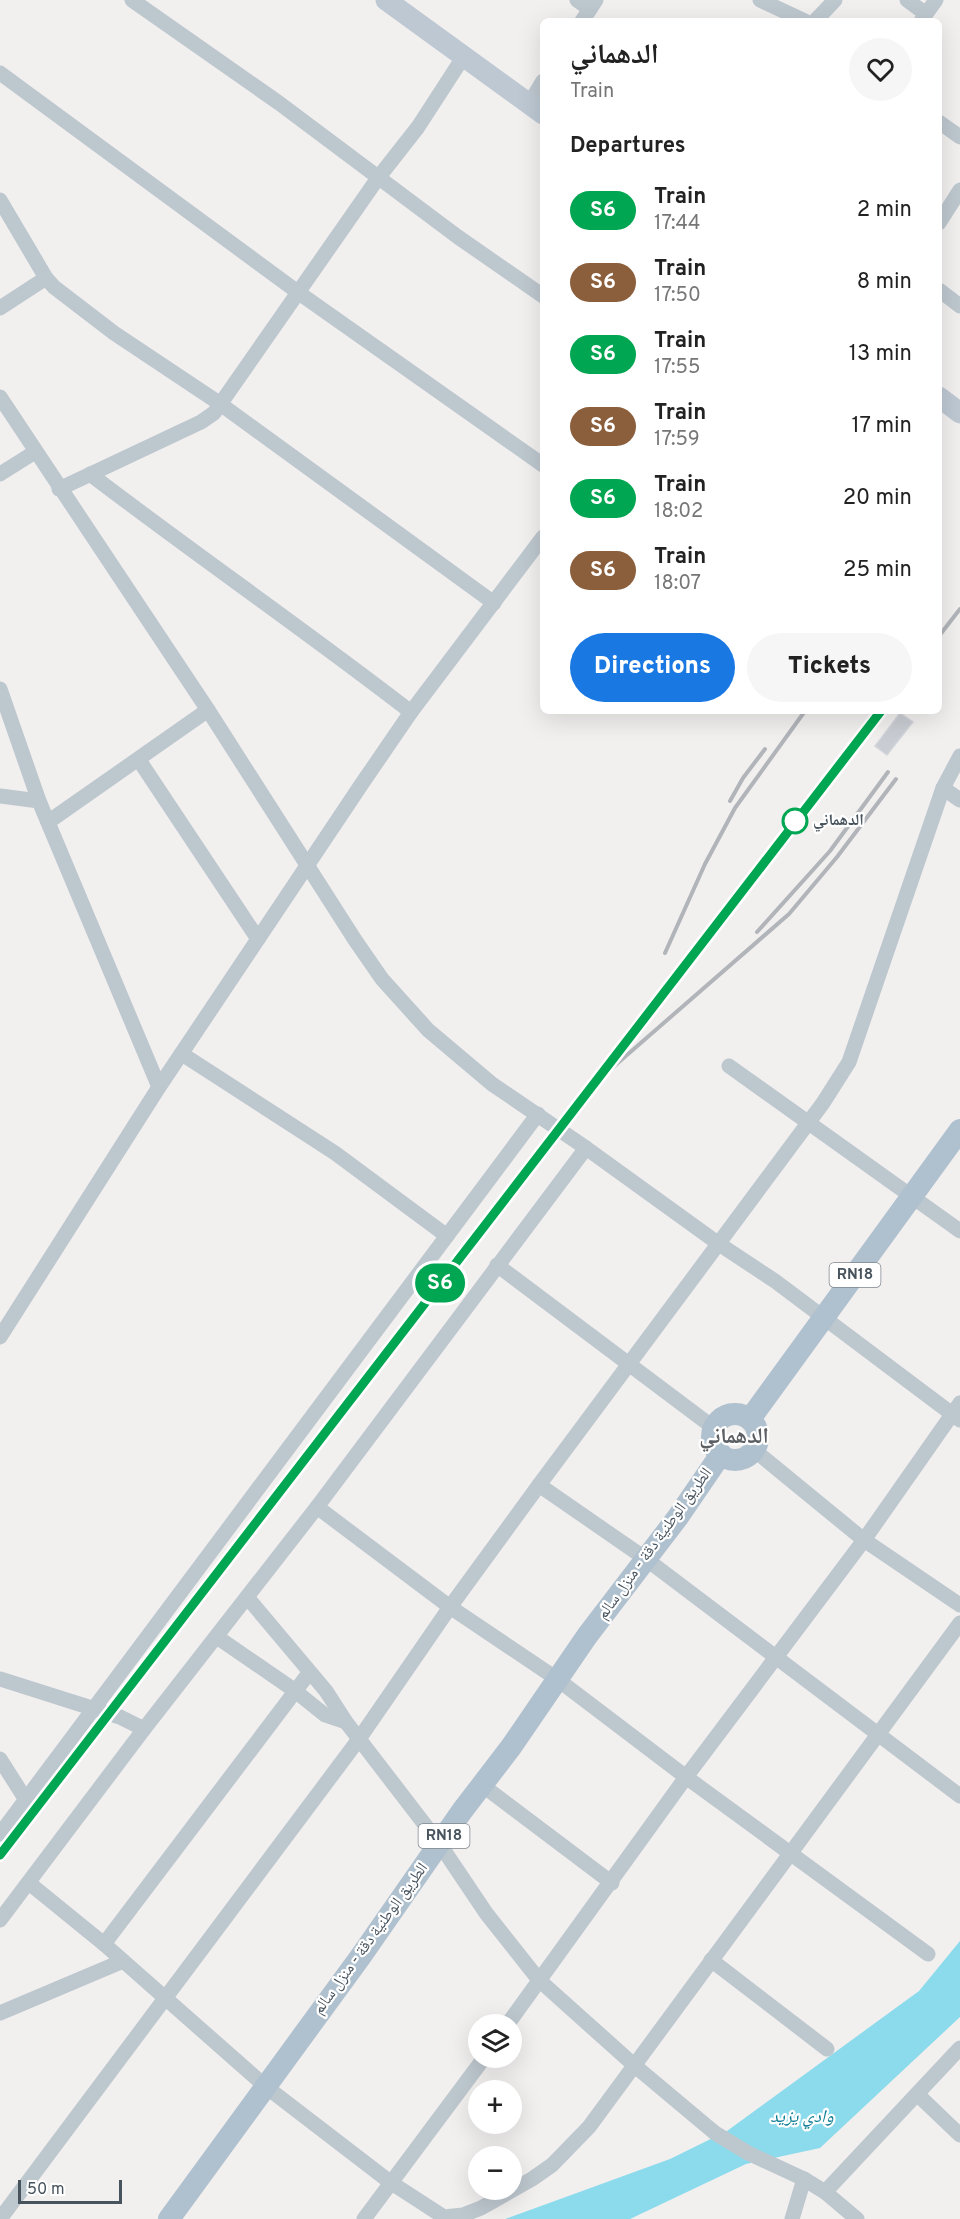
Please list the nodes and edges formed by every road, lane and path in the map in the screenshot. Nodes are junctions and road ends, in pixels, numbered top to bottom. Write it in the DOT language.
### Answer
graph roads {
  1 [pos="132,0"];
  2 [pos="386,0"];
  3 [pos="760,0"];
  4 [pos="835,0"];
  5 [pos="908,0"];
  6 [pos="936,0"];
  7 [pos="923,17"];
  8 [pos="789,18"];
  9 [pos="818,18"];
  10 [pos="464,56"];
  11 [pos="0,73"];
  12 [pos="540,93"];
  13 [pos="536,109"];
  14 [pos="942,124"];
  15 [pos="960,137"];
  16 [pos="378,178"];
  17 [pos="960,190"];
  18 [pos="0,200"];
  19 [pos="942,218"];
  20 [pos="46,278"];
  21 [pos="299,292"];
  22 [pos="942,292"];
  23 [pos="540,295"];
  24 [pos="960,306"];
  25 [pos="0,308"];
  26 [pos="0,397"];
  27 [pos="942,399"];
  28 [pos="219,403"];
  29 [pos="960,413"];
  30 [pos="35,452"];
  31 [pos="540,463"];
  32 [pos="0,474"];
  33 [pos="90,474"];
  34 [pos="59,489"];
  35 [pos="540,541"];
  36 [pos="494,603"];
  37 [pos="0,689"];
  38 [pos="208,710"];
  39 [pos="411,712"];
  40 [pos="960,756"];
  41 [pos="139,760"];
  42 [pos="944,788"];
  43 [pos="0,796"];
  44 [pos="960,800"];
  45 [pos="39,801"];
  46 [pos="48,822"];
  47 [pos="307,865"];
  48 [pos="258,939"];
  49 [pos="182,1053"];
  50 [pos="729,1066"];
  51 [pos="159,1087"];
  52 [pos="538,1114"];
  53 [pos="808,1123"];
  54 [pos="960,1130"];
  55 [pos="586,1148"];
  56 [pos="912,1196"];
  57 [pos="960,1231"];
  58 [pos="447,1236"];
  59 [pos="719,1244"];
  60 [pos="497,1265"];
  61 [pos="824,1317"];
  62 [pos="0,1337"];
  63 [pos="628,1366"];
  64 [pos="957,1413"];
  65 [pos="750,1419"];
  66 [pos="714,1428"];
  67 [pos="754,1450"];
  68 [pos="721,1454"];
  69 [pos="539,1485"];
  70 [pos="317,1507"];
  71 [pos="864,1540"];
  72 [pos="646,1560"];
  73 [pos="247,1597"];
  74 [pos="960,1605"];
  75 [pos="450,1607"];
  76 [pos="960,1623"];
  77 [pos="217,1637"];
  78 [pos="776,1658"];
  79 [pos="309,1673"];
  80 [pos="0,1679"];
  81 [pos="557,1679"];
  82 [pos="294,1690"];
  83 [pos="94,1708"];
  84 [pos="346,1722"];
  85 [pos="144,1729"];
  86 [pos="879,1735"];
  87 [pos="359,1738"];
  88 [pos="0,1758"];
  89 [pos="686,1777"];
  90 [pos="482,1785"];
  91 [pos="960,1796"];
  92 [pos="26,1800"];
  93 [pos="0,1834"];
  94 [pos="439,1843"];
  95 [pos="790,1854"];
  96 [pos="29,1883"];
  97 [pos="612,1883"];
  98 [pos="0,1920"];
  99 [pos="104,1944"];
  100 [pos="928,1954"];
  101 [pos="711,1960"];
  102 [pos="123,1961"];
  103 [pos="538,1980"];
  104 [pos="166,1999"];
  105 [pos="0,2013"];
  106 [pos="515,2014"];
  107 [pos="960,2048"];
  108 [pos="827,2049"];
  109 [pos="635,2066"];
  110 [pos="476,2068"];
  111 [pos="265,2086"];
  112 [pos="917,2094"];
  113 [pos="960,2135"];
  114 [pos="804,2179"];
  115 [pos="390,2182"];
  116 [pos="825,2192"];
  117 [pos="0,2219"];
  118 [pos="169,2219"];
  119 [pos="364,2219"];
  120 [pos="792,2219"];
  121 [pos="857,2219"];
  1 -- 16 [label="street"];
  2 -- 10 [label="main road"];
  3 -- 8 [label="street"];
  4 -- 9 [label="street"];
  5 -- 7 [label="street"];
  6 -- 7 [label="street"];
  10 -- 13 [label="main road"];
  10 -- 16 [label="street"];
  11 -- 21 [label="street"];
  12 -- 13 [label="street"];
  14 -- 15 [label="street"];
  16 -- 21 [label="street"];
  16 -- 23 [label="street"];
  17 -- 19 [label="street"];
  18 -- 20 [label="street"];
  20 -- 25 [label="street"];
  20 -- 28 [label="street"];
  21 -- 28 [label="street"];
  21 -- 31 [label="street"];
  22 -- 24 [label="street"];
  26 -- 30 [label="street"];
  27 -- 29 [label="main road"];
  28 -- 33 [label="street"];
  28 -- 36 [label="street"];
  30 -- 32 [label="street"];
  30 -- 34 [label="street"];
  33 -- 34 [label="street"];
  33 -- 39 [label="street"];
  34 -- 38 [label="street"];
  35 -- 36 [label="street"];
  36 -- 39 [label="street"];
  37 -- 45 [label="street"];
  38 -- 41 [label="street"];
  38 -- 47 [label="street"];
  39 -- 47 [label="street"];
  40 -- 42 [label="street"];
  41 -- 46 [label="street"];
  41 -- 48 [label="street"];
  42 -- 44 [label="street"];
  42 -- 53 [label="street"];
  43 -- 45 [label="street"];
  45 -- 46 [label="street"];
  46 -- 51 [label="street"];
  47 -- 48 [label="street"];
  47 -- 52 [label="street"];
  48 -- 49 [label="street"];
  49 -- 51 [label="street"];
  49 -- 58 [label="street"];
  50 -- 53 [label="street"];
  51 -- 62 [label="street"];
  52 -- 55 [label="street"];
  52 -- 58 [label="street"];
  53 -- 56 [label="street"];
  53 -- 59 [label="street"];
  54 -- 56 [label="main road, RN18"];
  55 -- 59 [label="street"];
  55 -- 60 [label="street"];
  56 -- 57 [label="street"];
  56 -- 61 [label="main road, RN18"];
  58 -- 83 [label="street"];
  59 -- 61 [label="street"];
  59 -- 63 [label="street"];
  60 -- 63 [label="street"];
  60 -- 70 [label="street"];
  61 -- 64 [label="street"];
  61 -- 65 [label="main road, RN18"];
  63 -- 66 [label="street"];
  63 -- 69 [label="street"];
  64 -- 71 [label="street"];
  65 -- 66 [label="main road"];
  65 -- 67 [label="main road"];
  66 -- 68 [label="main road"];
  67 -- 68 [label="main road"];
  67 -- 71 [label="street"];
  68 -- 72 [label="main road, الطريق الوطنية دقة - منزل سالم / RN18"];
  69 -- 72 [label="street"];
  69 -- 75 [label="street"];
  70 -- 73 [label="street"];
  70 -- 75 [label="street"];
  71 -- 74 [label="street"];
  71 -- 78 [label="street"];
  72 -- 78 [label="street"];
  72 -- 81 [label="main road, الطريق الوطنية دقة - منزل سالم / RN18"];
  73 -- 77 [label="street"];
  73 -- 79 [label="street"];
  75 -- 81 [label="street"];
  75 -- 87 [label="street"];
  76 -- 86 [label="street"];
  77 -- 82 [label="street"];
  77 -- 85 [label="street"];
  78 -- 86 [label="street"];
  78 -- 89 [label="street"];
  79 -- 82 [label="street"];
  79 -- 84 [label="street"];
  80 -- 83 [label="street"];
  81 -- 89 [label="street"];
  81 -- 90 [label="main road, الطريق الوطنية دقة - منزل سالم / RN18"];
  82 -- 84 [label="street"];
  82 -- 99 [label="street"];
  83 -- 85 [label="street"];
  83 -- 92 [label="street"];
  84 -- 87 [label="street"];
  85 -- 96 [label="street"];
  86 -- 91 [label="street"];
  86 -- 95 [label="street"];
  87 -- 94 [label="street"];
  87 -- 104 [label="street"];
  88 -- 92 [label="street"];
  89 -- 95 [label="street"];
  89 -- 97 [label="street"];
  90 -- 94 [label="main road, الطريق الوطنية دقة - منزل سالم / RN18"];
  90 -- 97 [label="street"];
  92 -- 93 [label="street"];
  94 -- 103 [label="street"];
  94 -- 111 [label="main road, الطريق الوطنية دقة - منزل سالم / RN18"];
  95 -- 100 [label="street"];
  95 -- 101 [label="street"];
  96 -- 98 [label="street"];
  96 -- 99 [label="street"];
  97 -- 103 [label="street"];
  99 -- 102 [label="street"];
  101 -- 108 [label="street"];
  101 -- 109 [label="street"];
  102 -- 104 [label="street"];
  102 -- 105 [label="street"];
  103 -- 106 [label="street"];
  103 -- 109 [label="street"];
  104 -- 111 [label="street"];
  104 -- 117 [label="street"];
  107 -- 112 [label="street"];
  109 -- 114 [label="street"];
  109 -- 115 [label="street"];
  110 -- 115 [label="street"];
  111 -- 115 [label="street"];
  111 -- 118 [label="main road, الطريق الوطنية دقة - منزل سالم / RN18"];
  112 -- 113 [label="street"];
  112 -- 116 [label="street"];
  114 -- 116 [label="street"];
  114 -- 120 [label="street"];
  115 -- 119 [label="street"];
  116 -- 121 [label="street"];
}
